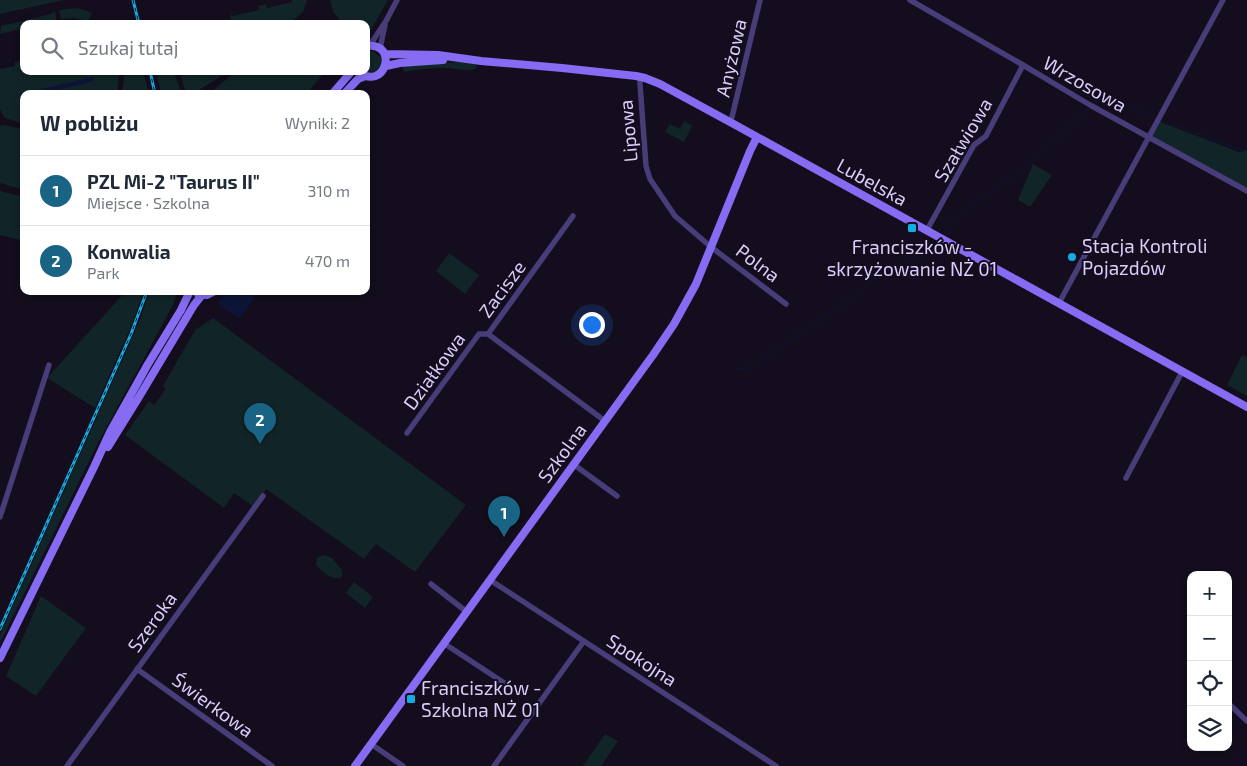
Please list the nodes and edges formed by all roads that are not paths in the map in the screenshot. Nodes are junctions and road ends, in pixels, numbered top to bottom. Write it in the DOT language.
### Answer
graph roads {
  1 [pos="397,0"];
  2 [pos="760,0"];
  3 [pos="910,0"];
  4 [pos="1223,0"];
  5 [pos="386,21"];
  6 [pos="370,42"];
  7 [pos="370,45"];
  8 [pos="383,52"];
  9 [pos="457,59"];
  10 [pos="1023,65"];
  11 [pos="386,66"];
  12 [pos="349,75"];
  13 [pos="360,75"];
  14 [pos="364,75"];
  15 [pos="640,77"];
  16 [pos="335,90"];
  17 [pos="348,90"];
  18 [pos="730,122"];
  19 [pos="757,137"];
  20 [pos="1148,137"];
  21 [pos="1247,192"];
  22 [pos="573,216"];
  23 [pos="927,230"];
  24 [pos="711,247"];
  25 [pos="188,295"];
  26 [pos="202,295"];
  27 [pos="1059,303"];
  28 [pos="786,304"];
  29 [pos="488,334"];
  30 [pos="49,365"];
  31 [pos="1182,372"];
  32 [pos="1247,408"];
  33 [pos="605,421"];
  34 [pos="407,433"];
  35 [pos="573,464"];
  36 [pos="94,467"];
  37 [pos="1126,478"];
  38 [pos="263,496"];
  39 [pos="617,496"];
  40 [pos="0,517"];
  41 [pos="490,580"];
  42 [pos="432,584"];
  43 [pos="468,612"];
  44 [pos="584,641"];
  45 [pos="445,644"];
  46 [pos="0,658"];
  47 [pos="137,669"];
  48 [pos="516,690"];
  49 [pos="1231,706"];
  50 [pos="1247,721"];
  51 [pos="371,744"];
  52 [pos="67,766"];
  53 [pos="272,766"];
  54 [pos="355,766"];
  55 [pos="403,766"];
  56 [pos="494,766"];
  57 [pos="776,766"];
  1 -- 5 [label="street"];
  2 -- 18 [label="street, Anyżowa"];
  3 -- 10 [label="street, Wrzosowa"];
  4 -- 20 [label="street"];
  5 -- 6 [label="street"];
  5 -- 8 [label="street"];
  7 -- 8 [label="main road, Lubelska"];
  8 -- 9 [label="main road, Lubelska"];
  8 -- 11 [label="main road"];
  9 -- 11 [label="main road, Lubelska"];
  9 -- 15 [label="main road, Lubelska"];
  10 -- 20 [label="street, Wrzosowa"];
  10 -- 23 [label="street, Szałwiowa"];
  11 -- 14 [label="main road, Lubelska"];
  12 -- 16 [label="main road"];
  13 -- 17 [label="main road, Lubelska"];
  15 -- 18 [label="main road, Lubelska"];
  15 -- 24 [label="street, Lipowa"];
  18 -- 19 [label="main road, Lubelska"];
  19 -- 23 [label="main road, Lubelska"];
  19 -- 24 [label="main road, Szkolna"];
  20 -- 21 [label="street, Wrzosowa"];
  20 -- 27 [label="street"];
  22 -- 29 [label="street, Zacisze"];
  23 -- 27 [label="main road, Lubelska"];
  24 -- 28 [label="street, Polna"];
  24 -- 33 [label="main road, Szkolna"];
  25 -- 36 [label="main road"];
  26 -- 36 [label="main road"];
  27 -- 31 [label="main road, Lubelska"];
  29 -- 33 [label="street, Zacisze"];
  29 -- 34 [label="street, Działkowa"];
  30 -- 40 [label="street"];
  31 -- 32 [label="main road, Lubelska"];
  31 -- 37 [label="street"];
  33 -- 35 [label="main road, Szkolna"];
  35 -- 39 [label="street"];
  35 -- 41 [label="main road, Szkolna"];
  36 -- 46 [label="main road"];
  38 -- 47 [label="street, Szeroka"];
  41 -- 43 [label="main road, Szkolna"];
  41 -- 44 [label="street, Spokojna"];
  42 -- 43 [label="street"];
  43 -- 45 [label="main road, Szkolna"];
  44 -- 56 [label="street"];
  44 -- 57 [label="street, Spokojna"];
  45 -- 48 [label="street"];
  45 -- 51 [label="main road, Szkolna"];
  47 -- 52 [label="street, Szeroka"];
  47 -- 53 [label="street, Świerkowa"];
  49 -- 50 [label="street"];
  51 -- 54 [label="main road, Szkolna"];
  51 -- 55 [label="street"];
}
